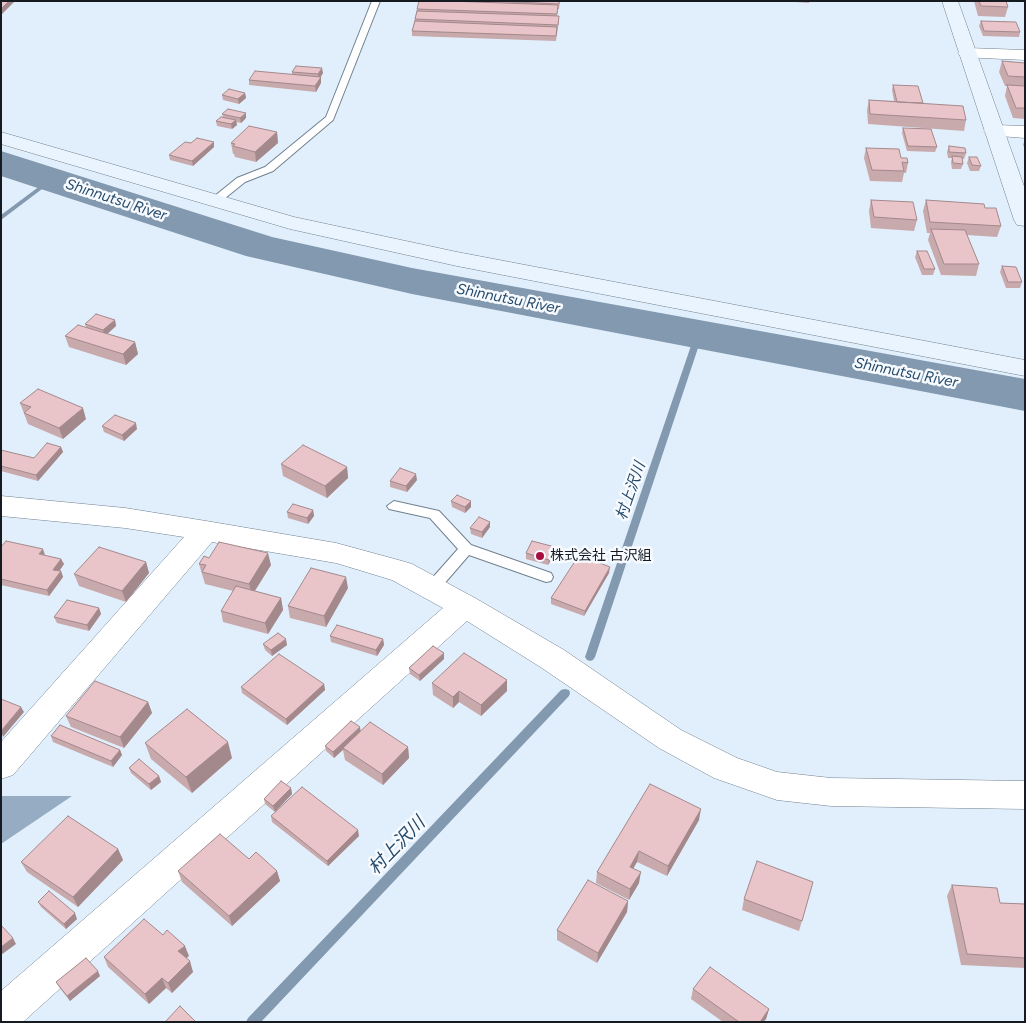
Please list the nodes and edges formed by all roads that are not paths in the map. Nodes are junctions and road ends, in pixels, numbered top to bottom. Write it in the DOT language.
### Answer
graph roads {
  1 [pos="376,1"];
  2 [pos="950,1"];
  3 [pos="967,52"];
  4 [pos="1025,55"];
  5 [pos="994,131"];
  6 [pos="1025,132"];
  7 [pos="1,138"];
  8 [pos="215,201"];
  9 [pos="1025,220"];
  10 [pos="1025,368"];
  11 [pos="1,506"];
  12 [pos="394,506"];
  13 [pos="206,531"];
  14 [pos="466,549"];
  15 [pos="546,578"];
  16 [pos="432,588"];
  17 [pos="465,606"];
  18 [pos="1,765"];
  19 [pos="1025,795"];
  20 [pos="1,1016"];
  1 -- 8 [label="lane"];
  2 -- 3 [label="street"];
  3 -- 4 [label="street"];
  3 -- 5 [label="street"];
  5 -- 6 [label="street"];
  5 -- 9 [label="street"];
  7 -- 8 [label="street"];
  8 -- 10 [label="street"];
  11 -- 13 [label="street"];
  12 -- 14 [label="lane"];
  13 -- 16 [label="street"];
  13 -- 18 [label="street"];
  14 -- 15 [label="lane"];
  14 -- 16 [label="lane"];
  16 -- 17 [label="street"];
  17 -- 19 [label="street"];
  17 -- 20 [label="street"];
}
